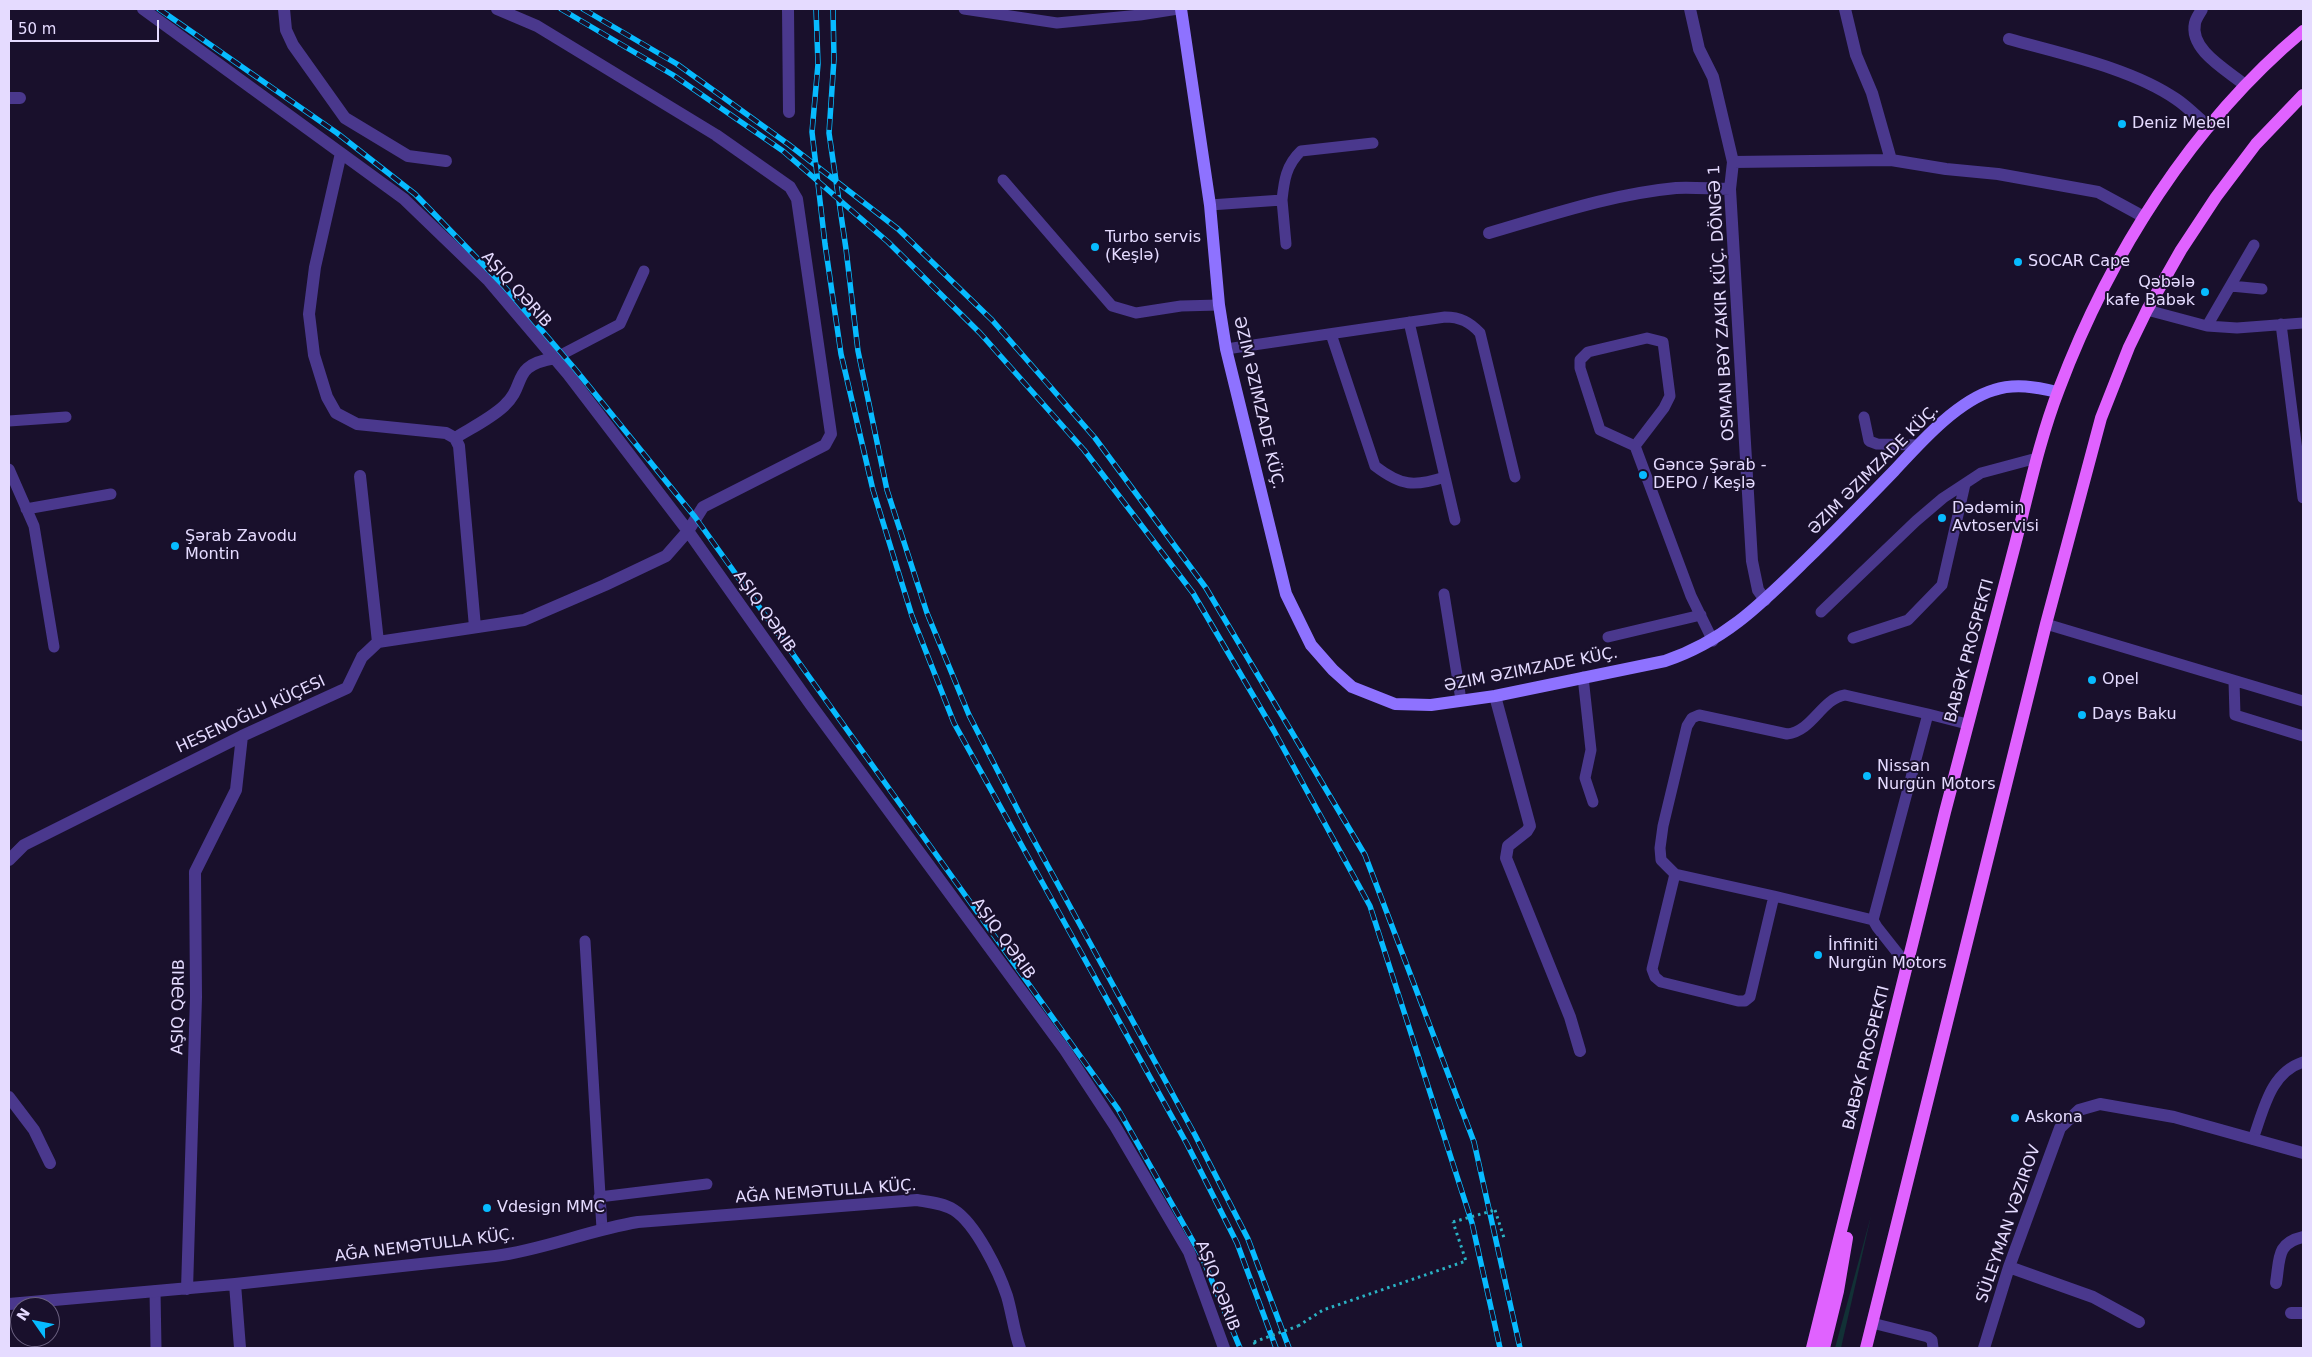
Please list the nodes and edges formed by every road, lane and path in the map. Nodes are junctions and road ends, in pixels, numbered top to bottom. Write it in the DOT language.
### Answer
graph roads {
  1 [pos="143,9"];
  2 [pos="284,9"];
  3 [pos="497,9"];
  4 [pos="788,9"];
  5 [pos="964,9"];
  6 [pos="1180,9"];
  7 [pos="1690,9"];
  8 [pos="1845,9"];
  9 [pos="2202,9"];
  10 [pos="2303,31"];
  11 [pos="2009,38"];
  12 [pos="2245,85"];
  13 [pos="2303,95"];
  14 [pos="789,112"];
  15 [pos="2209,127"];
  16 [pos="1373,143"];
  17 [pos="340,153"];
  18 [pos="1891,160"];
  19 [pos="446,161"];
  20 [pos="1733,162"];
  21 [pos="1004,180"];
  22 [pos="1730,189"];
  23 [pos="1282,200"];
  24 [pos="1210,205"];
  25 [pos="2144,217"];
  26 [pos="1489,233"];
  27 [pos="1286,244"];
  28 [pos="2254,245"];
  29 [pos="644,270"];
  30 [pos="2231,286"];
  31 [pos="2262,289"];
  32 [pos="1220,304"];
  33 [pos="2147,310"];
  34 [pos="1410,322"];
  35 [pos="2303,323"];
  36 [pos="2281,324"];
  37 [pos="2207,326"];
  38 [pos="1331,334"];
  39 [pos="1226,349"];
  40 [pos="555,358"];
  41 [pos="2057,392"];
  42 [pos="66,417"];
  43 [pos="1864,417"];
  44 [pos="9,421"];
  45 [pos="455,438"];
  46 [pos="1918,445"];
  47 [pos="1635,446"];
  48 [pos="2037,458"];
  49 [pos="9,469"];
  50 [pos="360,476"];
  51 [pos="1445,477"];
  52 [pos="1515,477"];
  53 [pos="1965,484"];
  54 [pos="111,494"];
  55 [pos="2303,498"];
  56 [pos="26,509"];
  57 [pos="1456,520"];
  58 [pos="688,531"];
  59 [pos="1444,594"];
  60 [pos="1765,600"];
  61 [pos="1821,612"];
  62 [pos="1701,616"];
  63 [pos="2046,624"];
  64 [pos="475,627"];
  65 [pos="1608,637"];
  66 [pos="1854,638"];
  67 [pos="1712,641"];
  68 [pos="378,642"];
  69 [pos="54,647"];
  70 [pos="1583,677"];
  71 [pos="2234,681"];
  72 [pos="1495,696"];
  73 [pos="1461,700"];
  74 [pos="2303,702"];
  75 [pos="1928,714"];
  76 [pos="1967,724"];
  77 [pos="242,736"];
  78 [pos="2303,736"];
  79 [pos="1593,802"];
  80 [pos="9,860"];
  81 [pos="1675,874"];
  82 [pos="1774,896"];
  83 [pos="1873,920"];
  84 [pos="585,940"];
  85 [pos="1907,965"];
  86 [pos="1580,1052"];
  87 [pos="2303,1062"];
  88 [pos="9,1098"];
  89 [pos="2253,1139"];
  90 [pos="1861,1149"];
  91 [pos="2303,1153"];
  92 [pos="50,1163"];
  93 [pos="707,1184"];
  94 [pos="599,1197"];
  95 [pos="602,1229"];
  96 [pos="2303,1236"];
  97 [pos="1505,1241"];
  98 [pos="2009,1267"];
  99 [pos="2276,1283"];
  100 [pos="235,1284"];
  101 [pos="187,1289"];
  102 [pos="155,1291"];
  103 [pos="9,1304"];
  104 [pos="1872,1322"];
  105 [pos="2139,1322"];
  106 [pos="156,1348"];
  107 [pos="240,1348"];
  108 [pos="1020,1348"];
  109 [pos="1224,1348"];
  110 [pos="1257,1348"];
  111 [pos="1812,1348"];
  112 [pos="1824,1348"];
  113 [pos="1866,1348"];
  114 [pos="1933,1348"];
  115 [pos="1984,1348"];
  1 -- 17 [label="street"];
  2 -- 19 [label="street"];
  3 -- 58 [label="street"];
  4 -- 14 [label="street"];
  5 -- 6 [label="lane"];
  6 -- 24 [label="street, ƏZIM ƏZIMZADE KÜÇ."];
  7 -- 20 [label="street, OSMAN BƏY ZAKIR KÜÇ. DÖNGƏ 1"];
  8 -- 18 [label="street"];
  9 -- 12 [label="street"];
  10 -- 12 [label="main road, BABƏK PROSPEKTI"];
  11 -- 15 [label="street"];
  12 -- 15 [label="main road, BABƏK PROSPEKTI"];
  13 -- 33 [label="main road"];
  15 -- 25 [label="main road, BABƏK PROSPEKTI"];
  16 -- 23 [label="lane"];
  17 -- 40 [label="street"];
  17 -- 45 [label="street"];
  18 -- 20 [label="street"];
  18 -- 25 [label="street"];
  20 -- 22 [label="street, OSMAN BƏY ZAKIR KÜÇ. DÖNGƏ 1"];
  21 -- 32 [label="lane"];
  22 -- 26 [label="street"];
  22 -- 60 [label="street, OSMAN BƏY ZAKIR KÜÇ. DÖNGƏ 1"];
  23 -- 24 [label="lane"];
  23 -- 27 [label="lane"];
  24 -- 32 [label="street, ƏZIM ƏZIMZADE KÜÇ."];
  25 -- 41 [label="main road, BABƏK PROSPEKTI"];
  28 -- 30 [label="lane"];
  29 -- 40 [label="lane"];
  30 -- 31 [label="lane"];
  30 -- 37 [label="lane"];
  32 -- 39 [label="street, ƏZIM ƏZIMZADE KÜÇ."];
  33 -- 37 [label="lane"];
  33 -- 63 [label="main road"];
  34 -- 38 [label="lane"];
  34 -- 51 [label="lane"];
  34 -- 52 [label="lane"];
  35 -- 36 [label="lane"];
  36 -- 37 [label="lane"];
  36 -- 55 [label="lane"];
  38 -- 39 [label="lane"];
  38 -- 51 [label="lane"];
  39 -- 73 [label="street, ƏZIM ƏZIMZADE KÜÇ."];
  40 -- 45 [label="street"];
  40 -- 58 [label="street"];
  41 -- 46 [label="street, ƏZIM ƏZIMZADE KÜÇ."];
  41 -- 48 [label="main road, BABƏK PROSPEKTI"];
  42 -- 44 [label="lane"];
  43 -- 46 [label="lane"];
  45 -- 64 [label="street"];
  46 -- 60 [label="street, ƏZIM ƏZIMZADE KÜÇ."];
  47 -- 47 [label="lane"];
  47 -- 62 [label="lane"];
  48 -- 53 [label="lane"];
  48 -- 76 [label="main road, BABƏK PROSPEKTI"];
  49 -- 56 [label="lane"];
  50 -- 68 [label="street"];
  51 -- 57 [label="lane"];
  53 -- 61 [label="lane"];
  53 -- 66 [label="lane"];
  54 -- 56 [label="lane"];
  56 -- 69 [label="lane"];
  58 -- 64 [label="street"];
  58 -- 109 [label="street"];
  59 -- 73 [label="lane"];
  60 -- 67 [label="street, ƏZIM ƏZIMZADE KÜÇ."];
  62 -- 65 [label="lane"];
  62 -- 67 [label="lane"];
  63 -- 71 [label="lane"];
  63 -- 104 [label="main road"];
  64 -- 68 [label="street"];
  67 -- 70 [label="street, ƏZIM ƏZIMZADE KÜÇ."];
  68 -- 77 [label="street, HESENOĞLU KÜÇESI"];
  70 -- 72 [label="street, ƏZIM ƏZIMZADE KÜÇ."];
  70 -- 79 [label="lane"];
  71 -- 74 [label="lane"];
  71 -- 78 [label="lane"];
  72 -- 73 [label="street, ƏZIM ƏZIMZADE KÜÇ."];
  72 -- 86 [label="street"];
  75 -- 76 [label="lane"];
  75 -- 81 [label="lane"];
  75 -- 83 [label="lane"];
  76 -- 85 [label="main road, BABƏK PROSPEKTI"];
  77 -- 80 [label="street, HESENOĞLU KÜÇESI"];
  77 -- 101 [label="street"];
  81 -- 82 [label="lane"];
  81 -- 82 [label="lane"];
  82 -- 83 [label="lane"];
  83 -- 85 [label="lane"];
  84 -- 94 [label="lane"];
  85 -- 90 [label="main road, BABƏK PROSPEKTI"];
  87 -- 89 [label="lane"];
  88 -- 92 [label="street"];
  89 -- 91 [label="street, SÜLEYMAN VƏZIROV"];
  89 -- 98 [label="street, SÜLEYMAN VƏZIROV"];
  90 -- 111 [label="main road, BABƏK PROSPEKTI"];
  90 -- 112 [label="main road"];
  93 -- 94 [label="lane"];
  94 -- 95 [label="lane"];
  95 -- 100 [label="street, AĞA NEMƏTULLA KÜÇ."];
  95 -- 108 [label="street, AĞA NEMƏTULLA KÜÇ."];
  96 -- 99 [label="street"];
  97 -- 110 [label="path, bridge"];
  98 -- 105 [label="street"];
  98 -- 115 [label="street, SÜLEYMAN VƏZIROV"];
  100 -- 101 [label="street, AĞA NEMƏTULLA KÜÇ."];
  100 -- 107 [label="street"];
  101 -- 102 [label="street, AĞA NEMƏTULLA KÜÇ."];
  102 -- 103 [label="street, AĞA NEMƏTULLA KÜÇ."];
  102 -- 106 [label="lane"];
  104 -- 113 [label="main road"];
  104 -- 114 [label="lane"];
}
